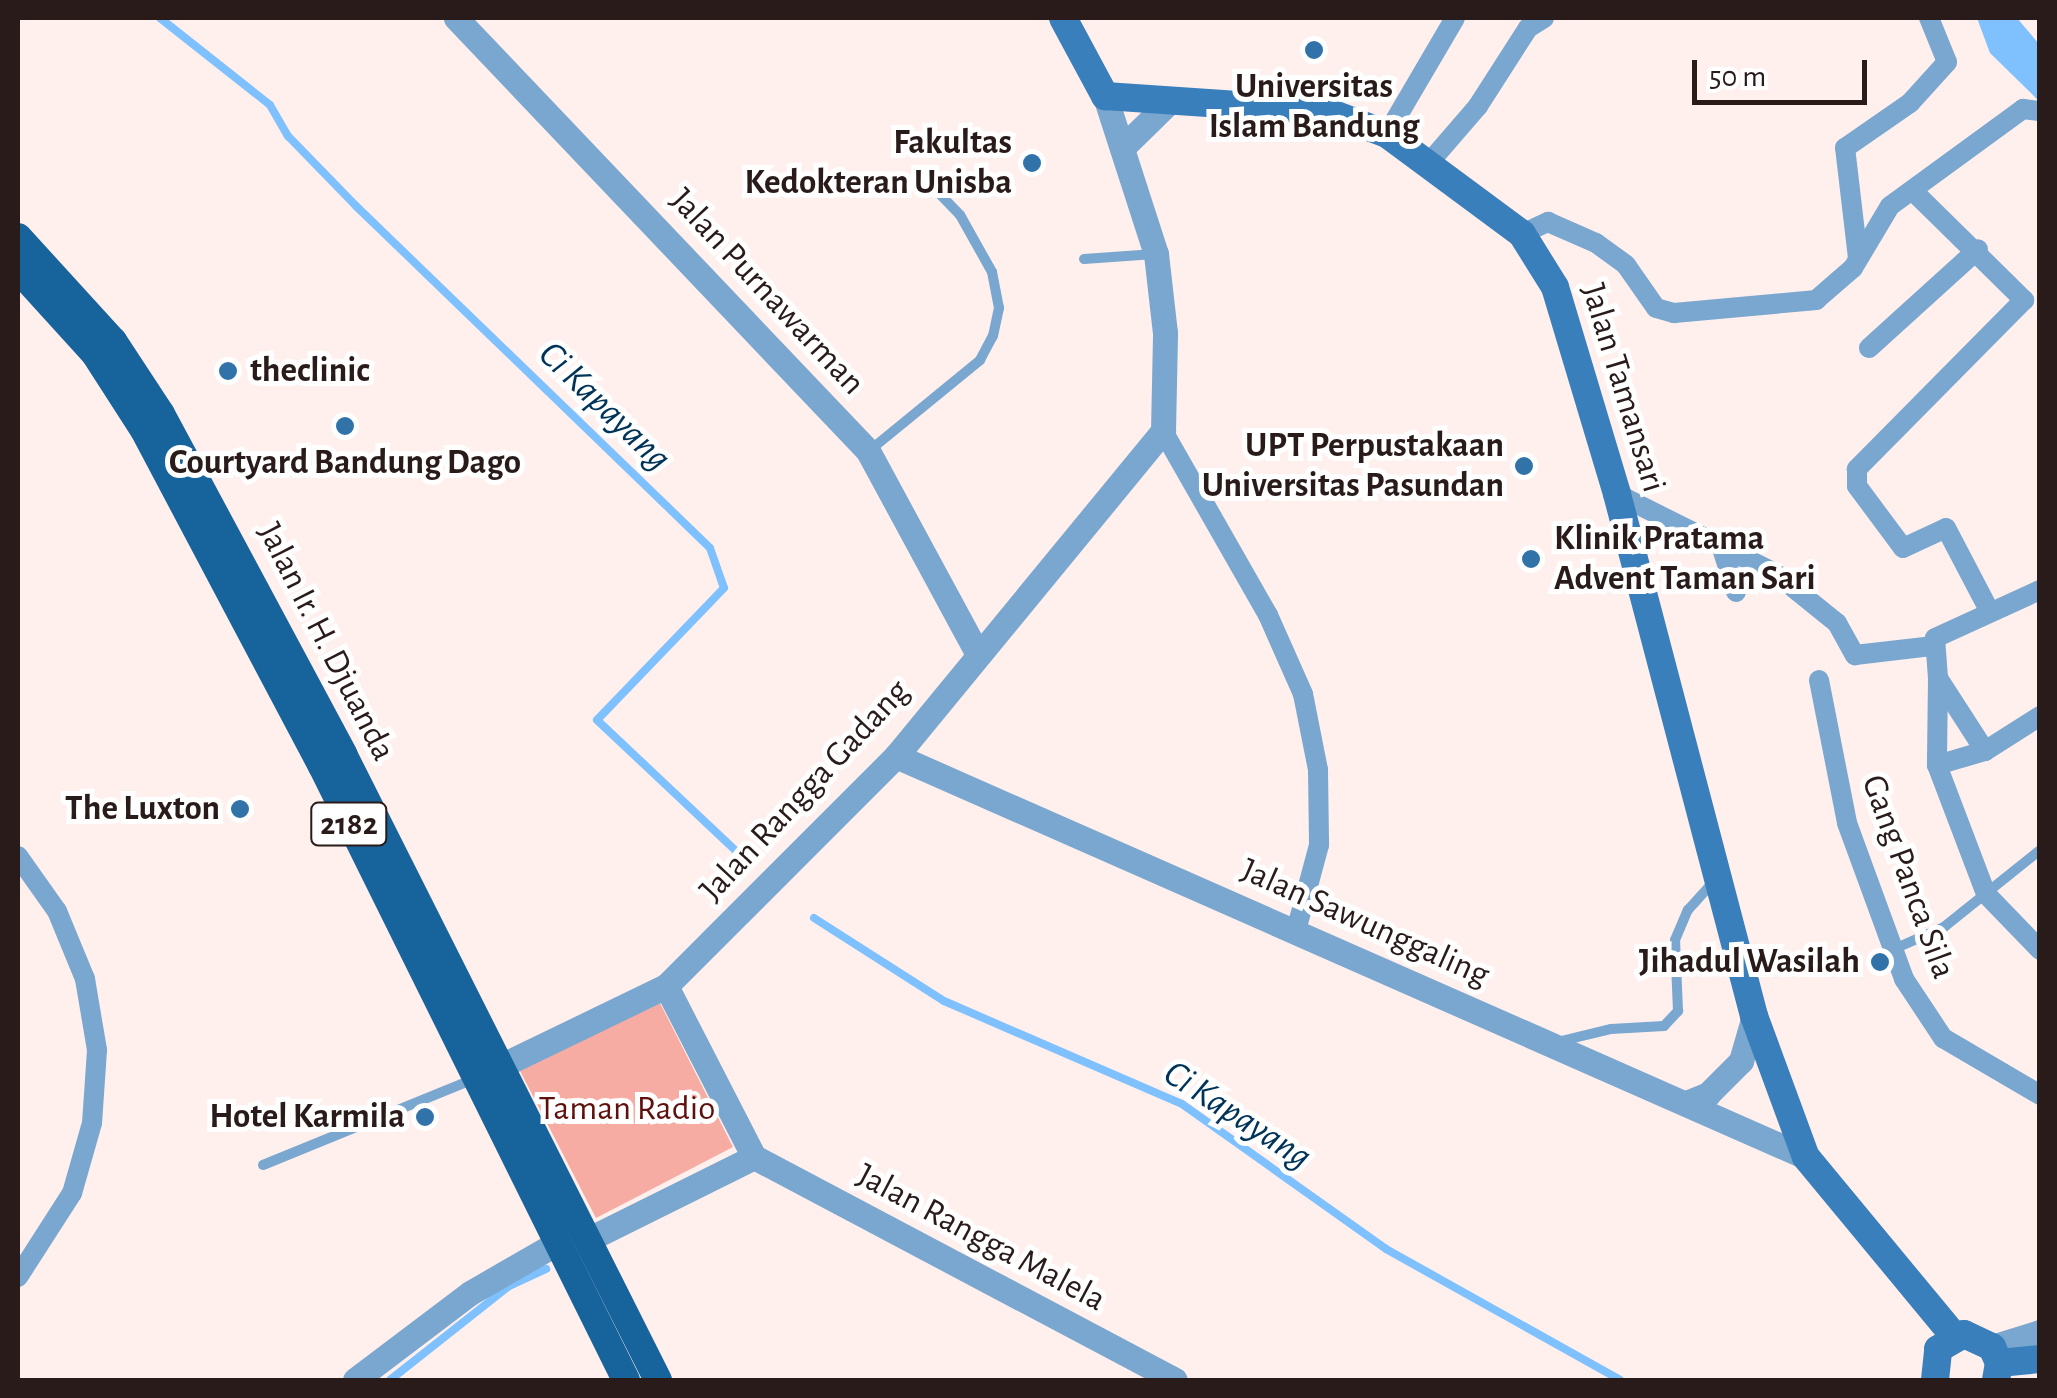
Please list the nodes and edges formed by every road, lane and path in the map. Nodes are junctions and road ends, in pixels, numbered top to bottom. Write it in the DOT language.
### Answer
graph roads {
  1 [pos="456,18"];
  2 [pos="1063,18"];
  3 [pos="1455,18"];
  4 [pos="1544,18"];
  5 [pos="1929,18"];
  6 [pos="1105,96"];
  7 [pos="1171,100"];
  8 [pos="2031,110"];
  9 [pos="1387,134"];
  10 [pos="1122,148"];
  11 [pos="1428,164"];
  12 [pos="934,188"];
  13 [pos="1913,191"];
  14 [pos="1522,234"];
  15 [pos="18,236"];
  16 [pos="1978,248"];
  17 [pos="1156,254"];
  18 [pos="1858,258"];
  19 [pos="1084,260"];
  20 [pos="18,269"];
  21 [pos="104,348"];
  22 [pos="1870,348"];
  23 [pos="1164,431"];
  24 [pos="868,452"];
  25 [pos="1617,494"];
  26 [pos="1723,552"];
  27 [pos="2040,590"];
  28 [pos="1736,592"];
  29 [pos="1990,612"];
  30 [pos="1939,638"];
  31 [pos="976,653"];
  32 [pos="1938,678"];
  33 [pos="1819,680"];
  34 [pos="2040,716"];
  35 [pos="1985,751"];
  36 [pos="896,756"];
  37 [pos="1937,765"];
  38 [pos="2040,850"];
  39 [pos="18,856"];
  40 [pos="1718,877"];
  41 [pos="1986,894"];
  42 [pos="1296,931"];
  43 [pos="1894,949"];
  44 [pos="2040,950"];
  45 [pos="666,986"];
  46 [pos="1754,1016"];
  47 [pos="1552,1044"];
  48 [pos="487,1072"];
  49 [pos="2040,1095"];
  50 [pos="1686,1103"];
  51 [pos="754,1157"];
  52 [pos="1806,1157"];
  53 [pos="263,1165"];
  54 [pos="588,1240"];
  55 [pos="557,1244"];
  56 [pos="18,1278"];
  57 [pos="2040,1332"];
  58 [pos="1954,1336"];
  59 [pos="2040,1360"];
  60 [pos="1996,1363"];
  61 [pos="355,1380"];
  62 [pos="626,1380"];
  63 [pos="658,1380"];
  64 [pos="1175,1380"];
  65 [pos="1936,1380"];
  1 -- 24 [label="street, Jalan Purnawarman"];
  2 -- 6 [label="main road"];
  3 -- 9 [label="street"];
  4 -- 11 [label="street"];
  5 -- 18 [label="street"];
  6 -- 7 [label="main road, Jalan Tamansari"];
  6 -- 10 [label="street"];
  7 -- 9 [label="main road, Jalan Tamansari"];
  7 -- 10 [label="street"];
  8 -- 13 [label="street"];
  9 -- 11 [label="main road, Jalan Tamansari"];
  10 -- 17 [label="street"];
  11 -- 14 [label="main road, Jalan Tamansari"];
  12 -- 24 [label="lane"];
  13 -- 16 [label="street"];
  13 -- 18 [label="street"];
  14 -- 18 [label="street"];
  14 -- 25 [label="main road, Jalan Tamansari"];
  15 -- 21 [label="main road, Jalan Ir. H. Djuanda / 2182"];
  16 -- 22 [label="street"];
  16 -- 29 [label="street"];
  17 -- 19 [label="lane"];
  17 -- 23 [label="street"];
  20 -- 21 [label="main road, Jalan Ir. H. Djuanda / 2182"];
  21 -- 48 [label="main road, Jalan Ir. H. Djuanda / 2182"];
  23 -- 31 [label="street, Jalan Rangga Gadang"];
  23 -- 42 [label="street"];
  24 -- 31 [label="street, Jalan Purnawarman"];
  25 -- 26 [label="street"];
  25 -- 40 [label="main road, Jalan Tamansari"];
  26 -- 28 [label="street"];
  26 -- 30 [label="street"];
  27 -- 29 [label="street"];
  29 -- 30 [label="street"];
  30 -- 32 [label="street"];
  31 -- 36 [label="street, Jalan Rangga Gadang"];
  32 -- 35 [label="street"];
  32 -- 37 [label="street"];
  33 -- 43 [label="street, Gang Panca Sila"];
  34 -- 35 [label="street"];
  35 -- 37 [label="street"];
  36 -- 42 [label="street, Jalan Sawunggaling"];
  36 -- 45 [label="street, Jalan Rangga Gadang"];
  37 -- 41 [label="street"];
  38 -- 41 [label="lane"];
  39 -- 56 [label="street"];
  40 -- 46 [label="main road, Jalan Tamansari"];
  40 -- 47 [label="lane"];
  41 -- 43 [label="lane"];
  41 -- 44 [label="street"];
  42 -- 47 [label="street, Jalan Sawunggaling"];
  43 -- 49 [label="street, Gang Panca Sila"];
  45 -- 48 [label="street, Jalan Rangga Gadang"];
  45 -- 51 [label="street"];
  46 -- 50 [label="street"];
  46 -- 52 [label="main road, Jalan Tamansari"];
  47 -- 50 [label="street, Jalan Sawunggaling"];
  48 -- 53 [label="lane"];
  48 -- 54 [label="main road, Jalan Ir. H. Djuanda / 2182"];
  48 -- 55 [label="main road, Jalan Ir. H. Djuanda / 2182"];
  50 -- 52 [label="street, Jalan Sawunggaling"];
  51 -- 54 [label="street"];
  51 -- 64 [label="street, Jalan Rangga Malela"];
  52 -- 58 [label="main road, Jalan Tamansari"];
  54 -- 63 [label="main road, Jalan Ir. H. Djuanda / 2182"];
  55 -- 61 [label="street"];
  55 -- 62 [label="main road, Jalan Ir. H. Djuanda / 2182"];
  57 -- 60 [label="street"];
  58 -- 60 [label="main road"];
  58 -- 65 [label="main road"];
  59 -- 60 [label="main road"];
}
